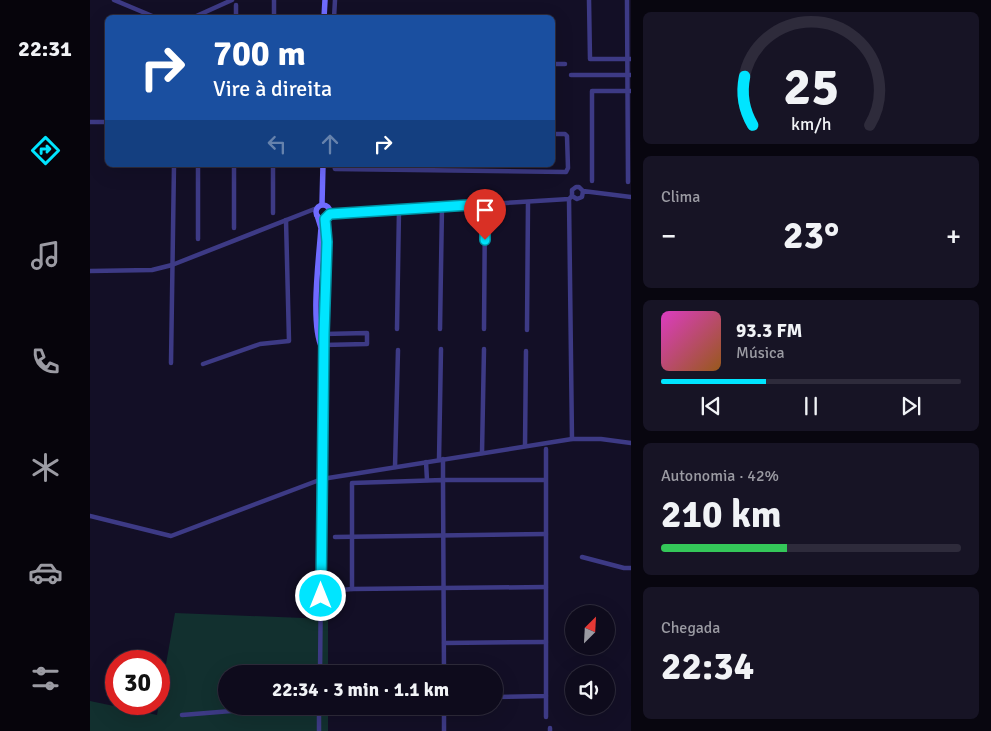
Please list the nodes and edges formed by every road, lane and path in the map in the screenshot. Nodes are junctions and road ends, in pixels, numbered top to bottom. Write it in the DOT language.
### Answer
graph roads {
  1 [pos="114,0"];
  2 [pos="232,0"];
  3 [pos="274,0"];
  4 [pos="325,0"];
  5 [pos="335,0"];
  6 [pos="589,0"];
  7 [pos="627,0"];
  8 [pos="236,5"];
  9 [pos="150,15"];
  10 [pos="199,15"];
  11 [pos="236,15"];
  12 [pos="274,15"];
  13 [pos="324,15"];
  14 [pos="334,15"];
  15 [pos="629,59"];
  16 [pos="555,64"];
  17 [pos="565,64"];
  18 [pos="629,75"];
  19 [pos="571,76"];
  20 [pos="629,91"];
  21 [pos="90,122"];
  22 [pos="105,122"];
  23 [pos="555,134"];
  24 [pos="174,167"];
  25 [pos="198,167"];
  26 [pos="234,167"];
  27 [pos="273,167"];
  28 [pos="323,167"];
  29 [pos="334,167"];
  30 [pos="592,181"];
  31 [pos="628,182"];
  32 [pos="584,192"];
  33 [pos="631,197"];
  34 [pos="570,198"];
  35 [pos="528,202"];
  36 [pos="322,204"];
  37 [pos="485,204"];
  38 [pos="442,207"];
  39 [pos="317,208"];
  40 [pos="399,210"];
  41 [pos="273,213"];
  42 [pos="317,216"];
  43 [pos="327,217"];
  44 [pos="286,220"];
  45 [pos="234,228"];
  46 [pos="198,239"];
  47 [pos="172,265"];
  48 [pos="90,271"];
  49 [pos="397,329"];
  50 [pos="440,329"];
  51 [pos="484,329"];
  52 [pos="527,330"];
  53 [pos="324,334"];
  54 [pos="338,334"];
  55 [pos="338,345"];
  56 [pos="323,348"];
  57 [pos="441,349"];
  58 [pos="484,349"];
  59 [pos="398,350"];
  60 [pos="526,351"];
  61 [pos="171,364"];
  62 [pos="203,364"];
  63 [pos="572,439"];
  64 [pos="631,443"];
  65 [pos="525,446"];
  66 [pos="546,449"];
  67 [pos="482,453"];
  68 [pos="441,460"];
  69 [pos="426,462"];
  70 [pos="396,467"];
  71 [pos="322,479"];
  72 [pos="427,480"];
  73 [pos="444,480"];
  74 [pos="545,480"];
  75 [pos="90,516"];
  76 [pos="546,534"];
  77 [pos="443,535"];
  78 [pos="352,536"];
  79 [pos="335,537"];
  80 [pos="582,557"];
  81 [pos="631,568"];
  82 [pos="546,587"];
  83 [pos="352,589"];
  84 [pos="444,589"];
  85 [pos="330,591"];
  86 [pos="546,642"];
  87 [pos="444,644"];
  88 [pos="320,665"];
  89 [pos="444,665"];
  90 [pos="546,696"];
  91 [pos="503,697"];
  92 [pos="218,712"];
  93 [pos="182,715"];
  94 [pos="320,715"];
  95 [pos="444,715"];
  96 [pos="546,717"];
  97 [pos="319,731"];
  98 [pos="444,731"];
  1 -- 9 [label="street"];
  2 -- 10 [label="street"];
  3 -- 12 [label="street"];
  4 -- 13 [label="street"];
  5 -- 14 [label="street"];
  6 -- 15 [label="street"];
  7 -- 15 [label="street"];
  8 -- 11 [label="street"];
  15 -- 18 [label="street"];
  16 -- 17 [label="street"];
  18 -- 19 [label="street"];
  18 -- 20 [label="street"];
  20 -- 30 [label="street"];
  20 -- 31 [label="street"];
  21 -- 22 [label="street"];
  23 -- 29 [label="street"];
  24 -- 47 [label="street"];
  25 -- 46 [label="street"];
  26 -- 45 [label="street"];
  27 -- 41 [label="street"];
  28 -- 36 [label="street"];
  32 -- 33 [label="street"];
  32 -- 34 [label="street"];
  32 -- 34 [label="street"];
  34 -- 35 [label="street"];
  34 -- 63 [label="street"];
  35 -- 37 [label="street"];
  35 -- 52 [label="street"];
  36 -- 39 [label="street"];
  36 -- 43 [label="street"];
  37 -- 38 [label="street"];
  37 -- 51 [label="street"];
  38 -- 40 [label="street"];
  38 -- 50 [label="street"];
  39 -- 42 [label="street"];
  39 -- 44 [label="street"];
  40 -- 43 [label="street"];
  40 -- 49 [label="street"];
  42 -- 43 [label="street"];
  42 -- 56 [label="street"];
  43 -- 53 [label="street"];
  44 -- 47 [label="street"];
  44 -- 62 [label="street"];
  47 -- 48 [label="street"];
  47 -- 61 [label="street"];
  53 -- 54 [label="street"];
  53 -- 56 [label="street"];
  54 -- 55 [label="street"];
  54 -- 55 [label="street"];
  55 -- 56 [label="street"];
  56 -- 71 [label="street"];
  57 -- 68 [label="street"];
  58 -- 67 [label="street"];
  59 -- 70 [label="street"];
  60 -- 65 [label="street"];
  63 -- 64 [label="street"];
  63 -- 65 [label="street"];
  65 -- 67 [label="street"];
  66 -- 74 [label="street"];
  67 -- 68 [label="street"];
  68 -- 69 [label="street"];
  68 -- 73 [label="street"];
  69 -- 70 [label="street"];
  69 -- 72 [label="street"];
  70 -- 71 [label="street"];
  71 -- 75 [label="street"];
  71 -- 88 [label="street"];
  72 -- 73 [label="street"];
  72 -- 78 [label="street"];
  73 -- 74 [label="street"];
  73 -- 77 [label="street"];
  74 -- 76 [label="street"];
  76 -- 77 [label="street"];
  76 -- 82 [label="street"];
  77 -- 78 [label="street"];
  77 -- 84 [label="street"];
  78 -- 79 [label="street"];
  78 -- 83 [label="street"];
  80 -- 81 [label="street"];
  82 -- 84 [label="street"];
  82 -- 86 [label="street"];
  83 -- 84 [label="street"];
  83 -- 85 [label="street"];
  84 -- 87 [label="street"];
  86 -- 87 [label="street"];
  86 -- 90 [label="street"];
  87 -- 89 [label="street"];
  90 -- 91 [label="street"];
  90 -- 96 [label="street"];
  92 -- 93 [label="street"];
  94 -- 97 [label="street"];
  95 -- 98 [label="street"];
}
